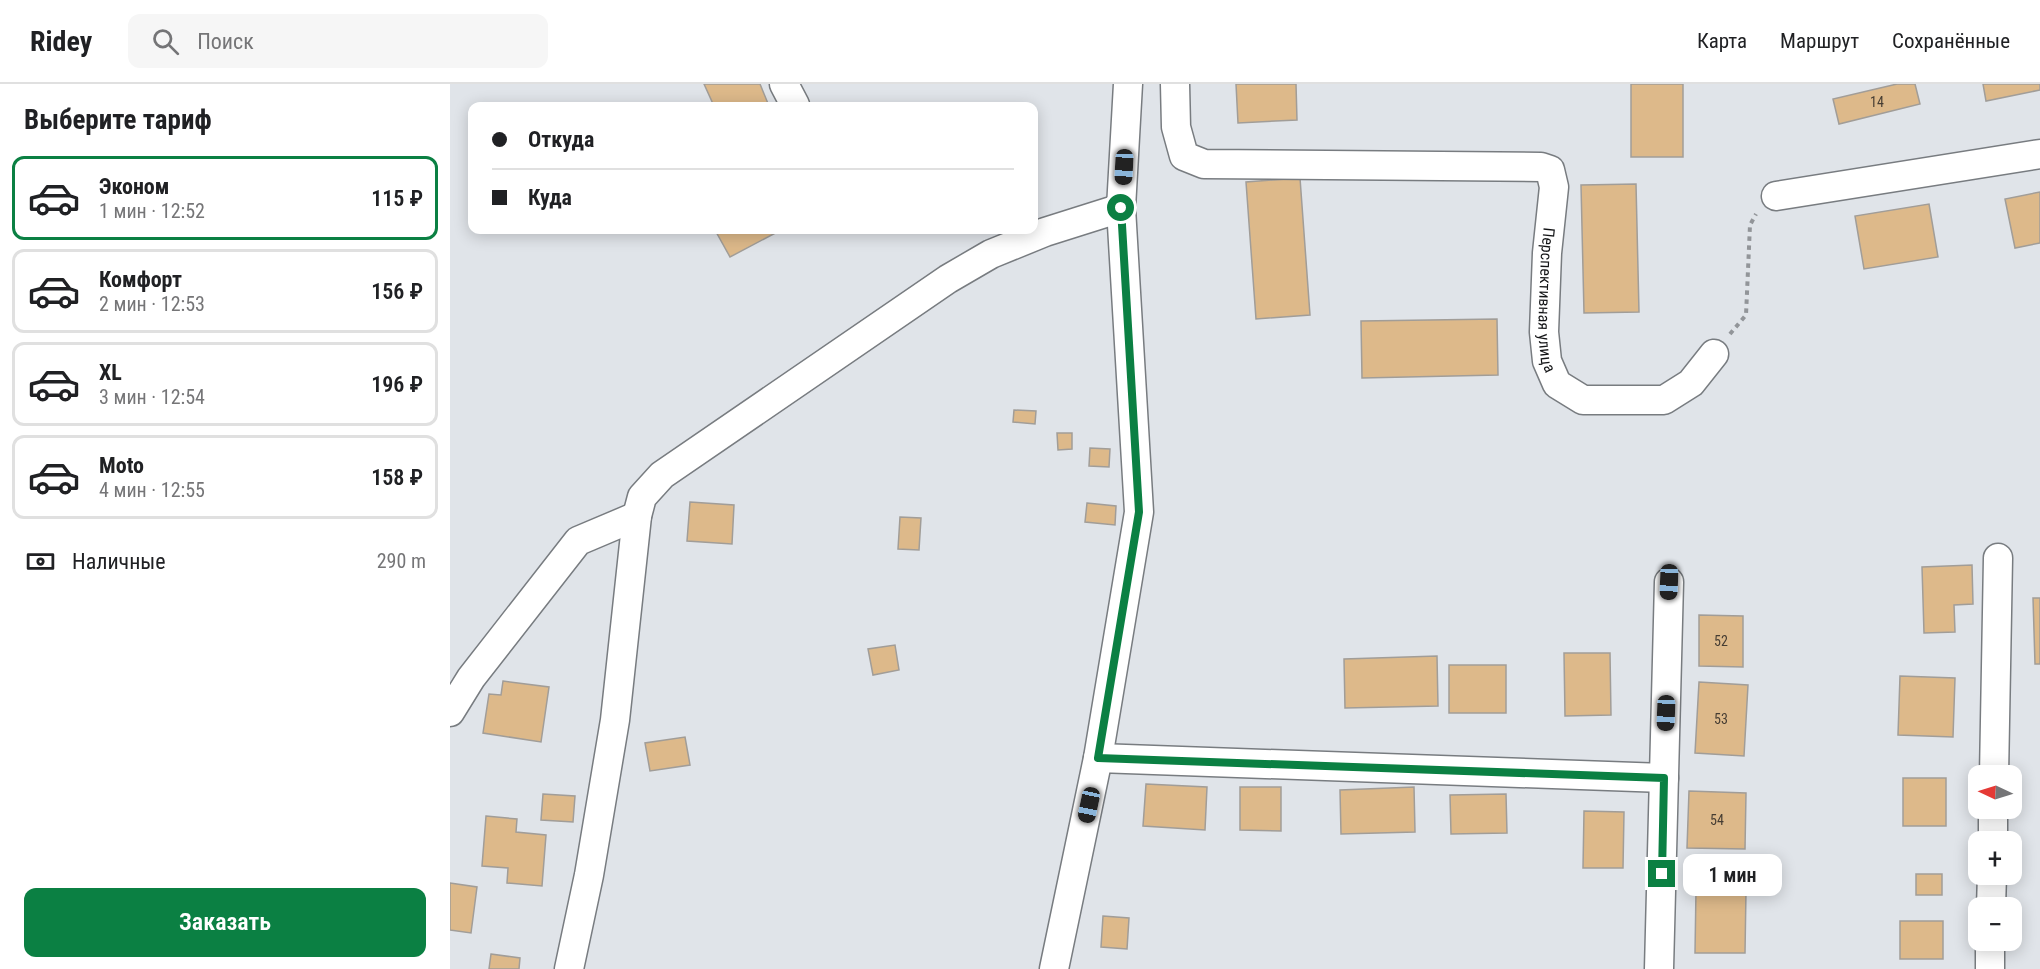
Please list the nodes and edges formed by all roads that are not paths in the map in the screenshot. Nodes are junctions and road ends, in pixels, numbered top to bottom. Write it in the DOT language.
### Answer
graph roads {
  1 [pos="1128,84"];
  2 [pos="1175,84"];
  3 [pos="2040,154"];
  4 [pos="1776,196"];
  5 [pos="1121,208"];
  6 [pos="1714,354"];
  7 [pos="637,516"];
  8 [pos="1998,558"];
  9 [pos="1669,582"];
  10 [pos="450,712"];
  11 [pos="1098,758"];
  12 [pos="1994,765"];
  13 [pos="1664,778"];
  14 [pos="1990,951"];
  15 [pos="569,969"];
  16 [pos="1054,969"];
  17 [pos="1659,969"];
  18 [pos="1990,969"];
  1 -- 5 [label="street"];
  2 -- 6 [label="street, Перспективная улица"];
  3 -- 4 [label="street"];
  5 -- 7 [label="street"];
  5 -- 11 [label="street"];
  7 -- 10 [label="street"];
  7 -- 15 [label="street"];
  8 -- 12 [label="street"];
  9 -- 13 [label="street"];
  11 -- 13 [label="street"];
  11 -- 16 [label="street"];
  13 -- 17 [label="street"];
  14 -- 18 [label="street"];
}
